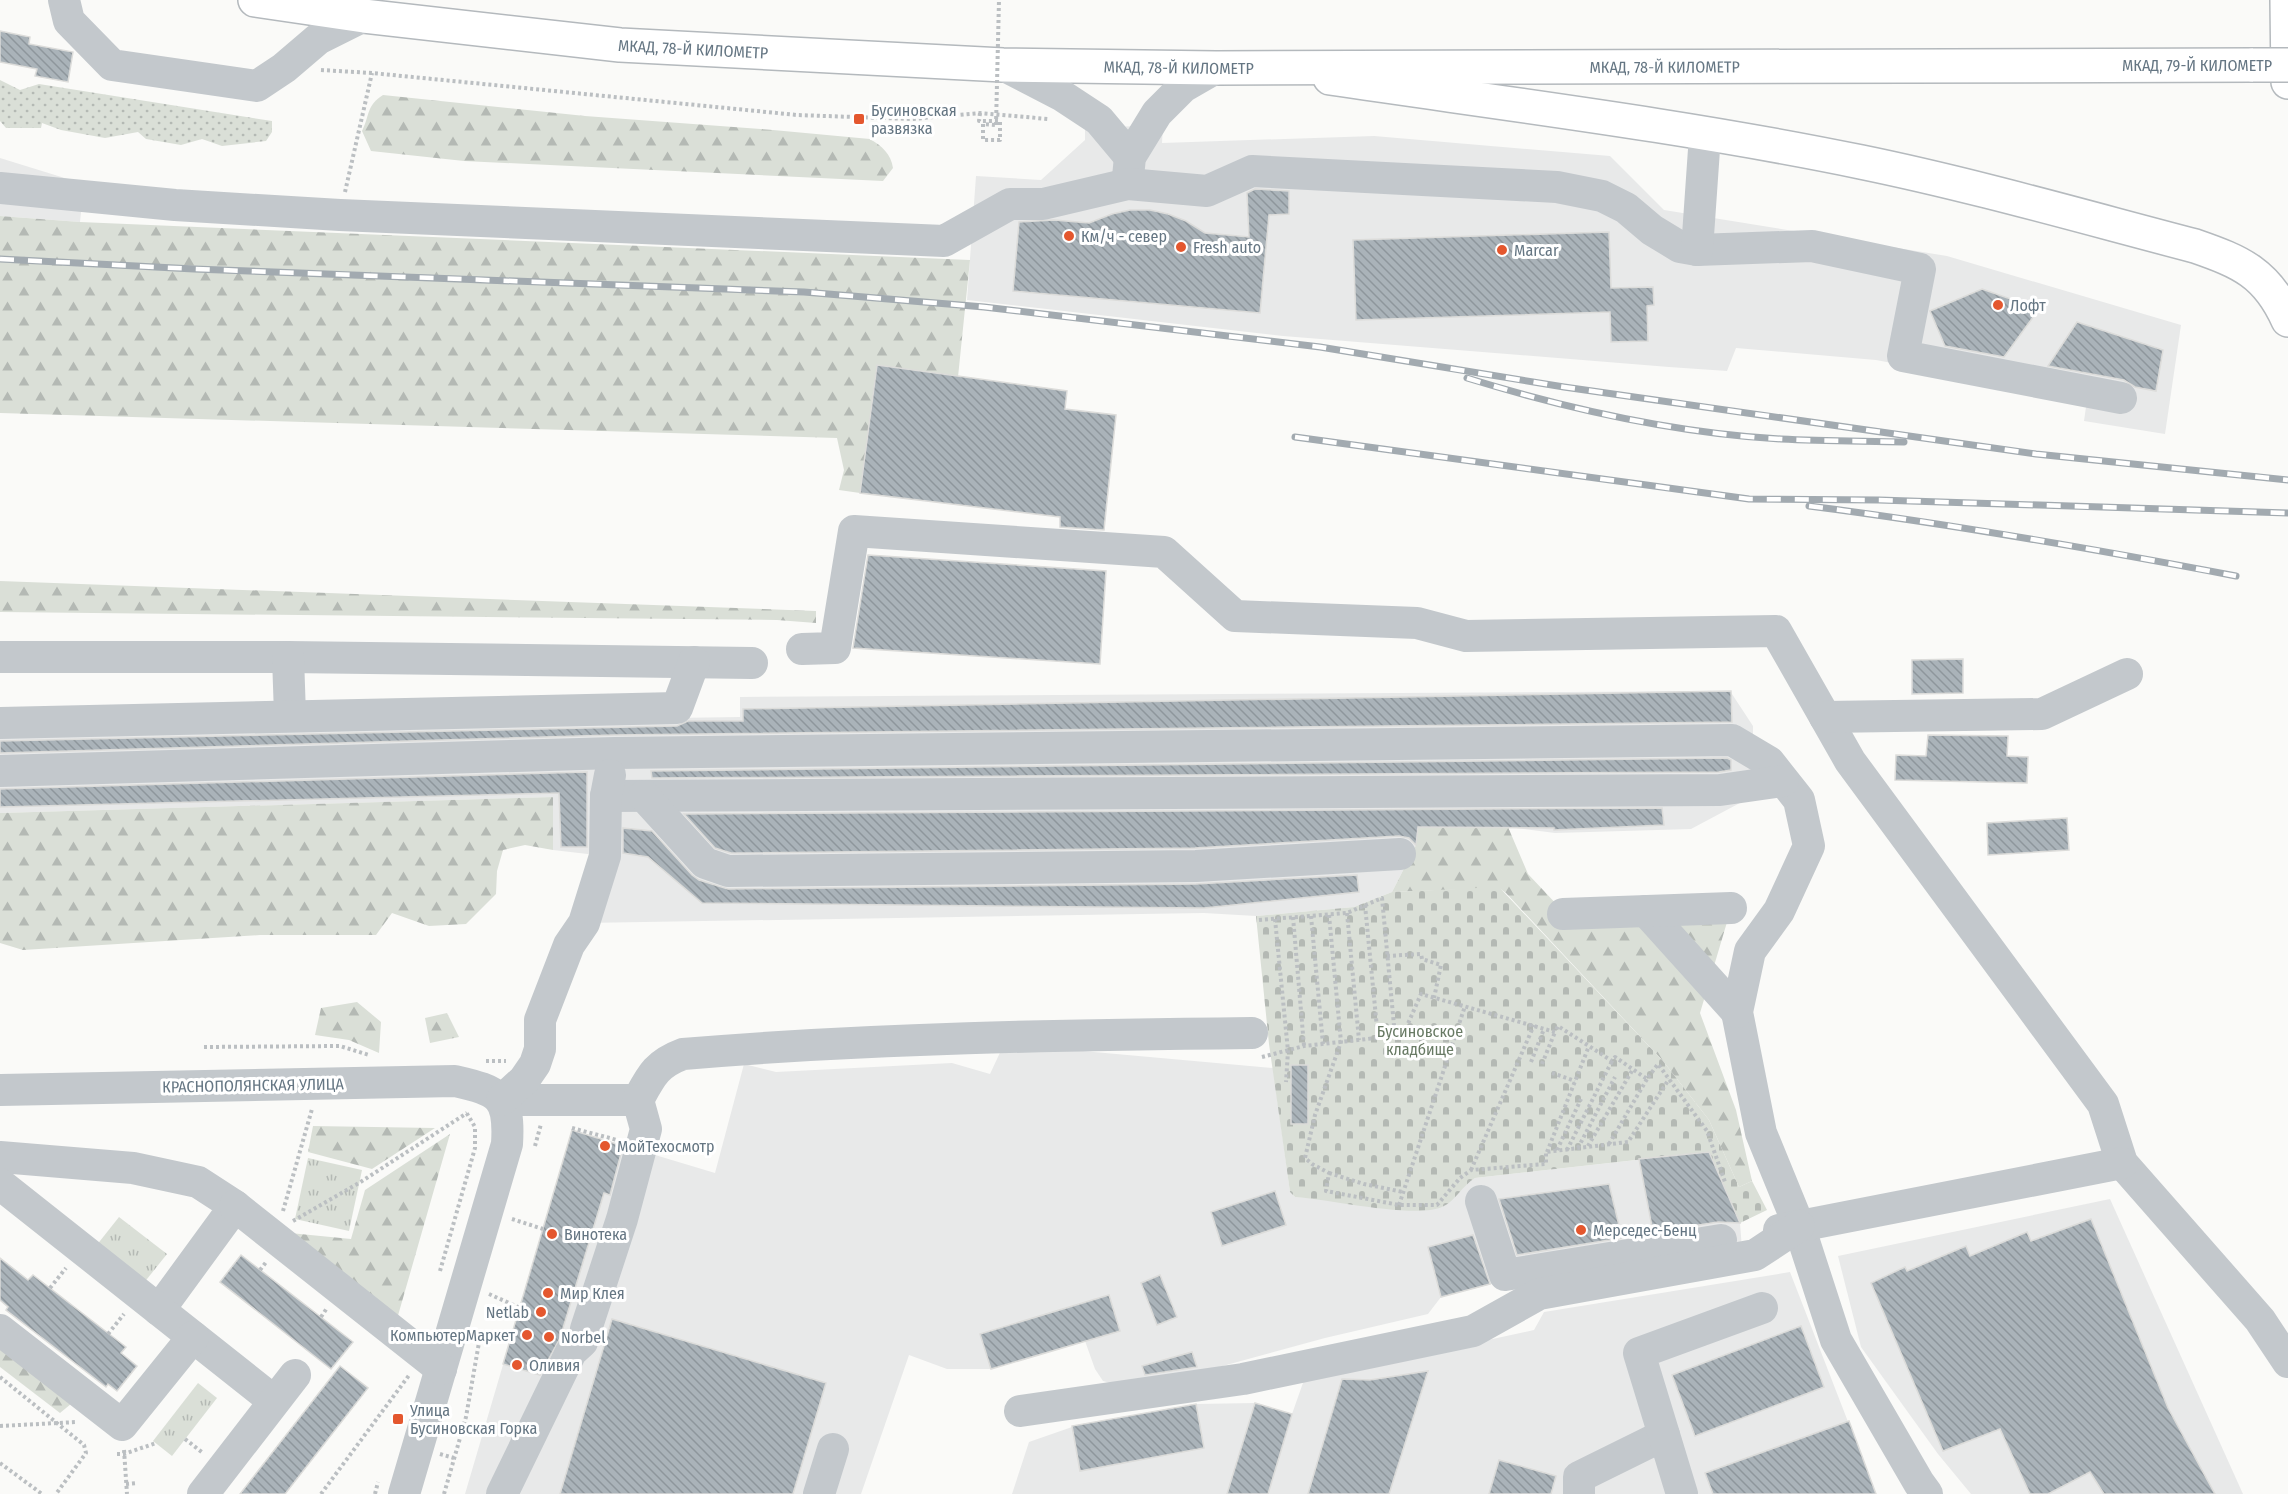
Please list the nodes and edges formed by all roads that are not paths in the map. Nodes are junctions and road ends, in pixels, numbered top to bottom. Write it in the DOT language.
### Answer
graph roads {
  1 [pos="64,0"];
  2 [pos="255,0"];
  3 [pos="2287,0"];
  4 [pos="364,16"];
  5 [pos="1003,65"];
  6 [pos="2288,65"];
  7 [pos="2106,66"];
  8 [pos="1216,68"];
  9 [pos="1262,68"];
  10 [pos="2288,82"];
  11 [pos="1705,135"];
  12 [pos="1129,170"];
  13 [pos="0,188"];
  14 [pos="1697,250"];
  15 [pos="2288,320"];
  16 [pos="2121,398"];
  17 [pos="802,649"];
  18 [pos="0,657"];
  19 [pos="288,657"];
  20 [pos="694,662"];
  21 [pos="752,663"];
  22 [pos="2127,674"];
  23 [pos="612,709"];
  24 [pos="290,715"];
  25 [pos="1825,717"];
  26 [pos="0,723"];
  27 [pos="615,753"];
  28 [pos="0,771"];
  29 [pos="1783,781"];
  30 [pos="606,796"];
  31 [pos="644,796"];
  32 [pos="1400,854"];
  33 [pos="1731,908"];
  34 [pos="1646,911"];
  35 [pos="1563,914"];
  36 [pos="1737,1012"];
  37 [pos="1252,1033"];
  38 [pos="0,1090"];
  39 [pos="502,1100"];
  40 [pos="638,1100"];
  41 [pos="0,1157"];
  42 [pos="2122,1163"];
  43 [pos="0,1184"];
  44 [pos="1481,1201"];
  45 [pos="235,1206"];
  46 [pos="1799,1226"];
  47 [pos="1762,1308"];
  48 [pos="159,1310"];
  49 [pos="0,1330"];
  50 [pos="193,1337"];
  51 [pos="2288,1362"];
  52 [pos="441,1369"];
  53 [pos="295,1375"];
  54 [pos="274,1401"];
  55 [pos="1020,1412"];
  56 [pos="1664,1435"];
  57 [pos="833,1449"];
  58 [pos="203,1494"];
  59 [pos="404,1494"];
  60 [pos="502,1494"];
  61 [pos="819,1494"];
  62 [pos="1579,1494"];
  63 [pos="1682,1494"];
  64 [pos="1927,1494"];
  1 -- 4 [label="street"];
  2 -- 4 [label="main road, МКАД, 78-Й КИЛОМЕТР"];
  3 -- 10 [label="main road"];
  4 -- 5 [label="main road, МКАД, 78-Й КИЛОМЕТР"];
  5 -- 8 [label="main road, МКАД, 78-Й КИЛОМЕТР"];
  5 -- 12 [label="street"];
  6 -- 7 [label="main road, МКАД, 79-Й КИЛОМЕТР, bridge"];
  7 -- 9 [label="main road, МКАД, 78-Й КИЛОМЕТР"];
  8 -- 9 [label="main road, МКАД, 78-Й КИЛОМЕТР"];
  8 -- 12 [label="street"];
  9 -- 11 [label="main road"];
  11 -- 14 [label="street"];
  11 -- 15 [label="main road"];
  12 -- 13 [label="street"];
  12 -- 14 [label="street"];
  14 -- 16 [label="street"];
  17 -- 25 [label="street"];
  18 -- 19 [label="street"];
  19 -- 20 [label="street"];
  19 -- 24 [label="street"];
  20 -- 21 [label="street"];
  20 -- 23 [label="street"];
  22 -- 25 [label="street"];
  23 -- 24 [label="street"];
  23 -- 27 [label="street"];
  24 -- 26 [label="street"];
  25 -- 42 [label="street"];
  27 -- 28 [label="street"];
  27 -- 29 [label="street"];
  27 -- 30 [label="street"];
  29 -- 31 [label="street"];
  29 -- 36 [label="street"];
  30 -- 31 [label="street"];
  30 -- 39 [label="street"];
  31 -- 32 [label="street"];
  33 -- 34 [label="street"];
  34 -- 35 [label="street"];
  34 -- 36 [label="street"];
  36 -- 46 [label="street"];
  37 -- 40 [label="street"];
  38 -- 39 [label="street, КРАСНОПОЛЯНСКАЯ УЛИЦА"];
  39 -- 40 [label="street"];
  39 -- 52 [label="street"];
  40 -- 60 [label="street"];
  41 -- 45 [label="street"];
  42 -- 46 [label="street"];
  42 -- 51 [label="street"];
  43 -- 48 [label="street"];
  44 -- 46 [label="street"];
  45 -- 48 [label="street"];
  45 -- 52 [label="street"];
  46 -- 55 [label="street"];
  46 -- 64 [label="street"];
  47 -- 56 [label="street"];
  48 -- 50 [label="street"];
  49 -- 50 [label="street"];
  50 -- 54 [label="street"];
  52 -- 59 [label="street"];
  53 -- 54 [label="street"];
  54 -- 58 [label="street"];
  56 -- 62 [label="street"];
  56 -- 63 [label="street"];
  57 -- 61 [label="street"];
}
